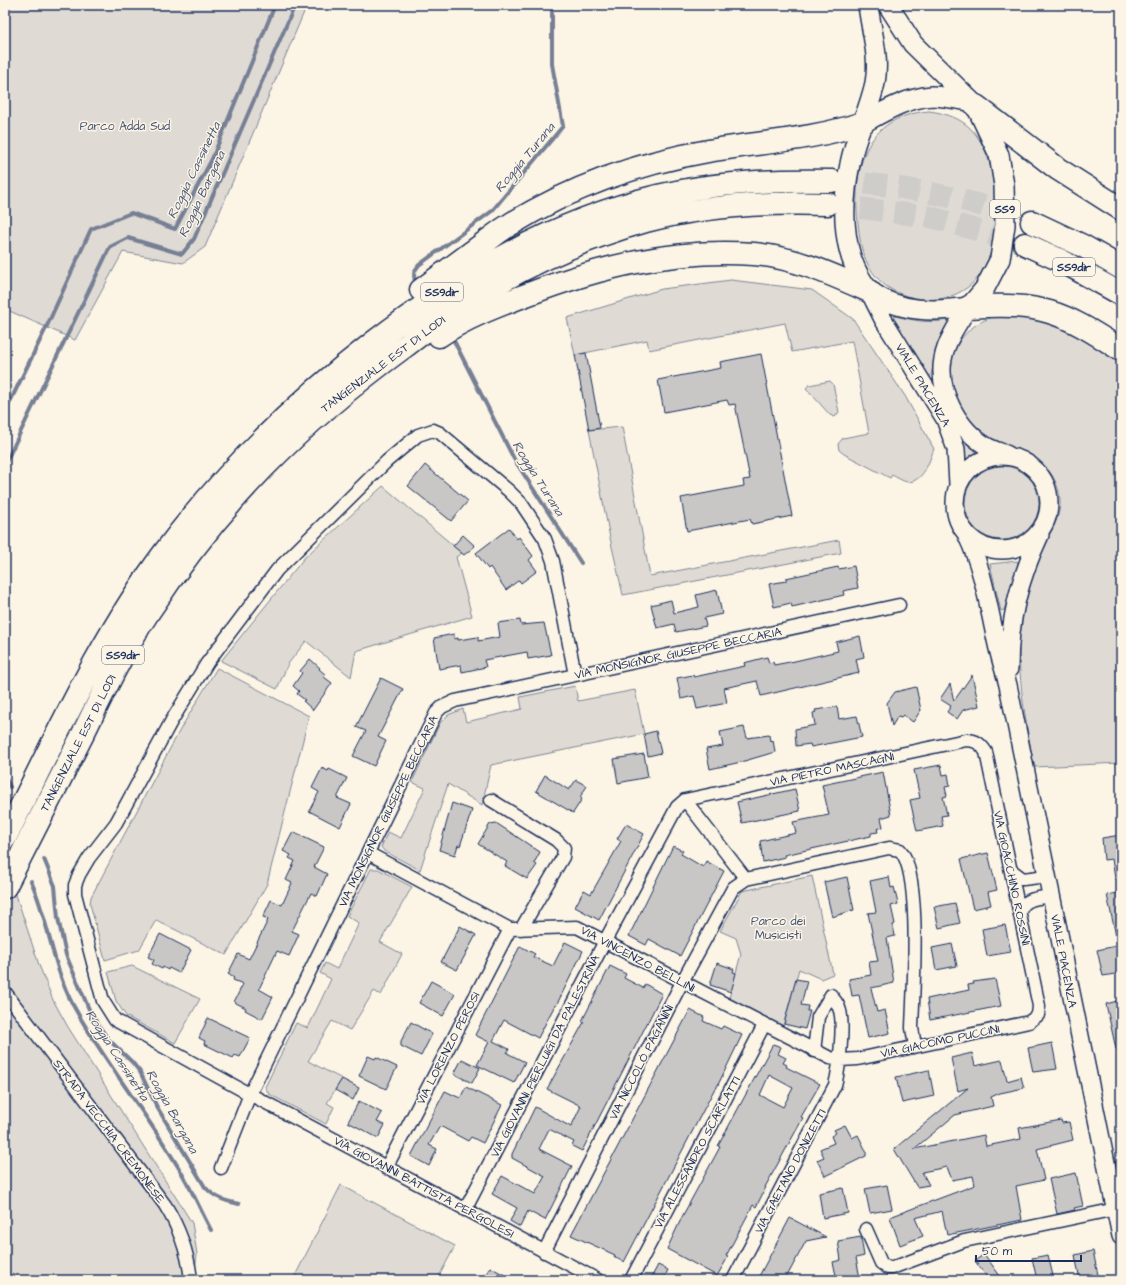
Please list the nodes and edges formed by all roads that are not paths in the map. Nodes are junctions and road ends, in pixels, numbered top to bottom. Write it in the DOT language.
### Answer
graph roads {
  1 [pos="868,5"];
  2 [pos="888,5"];
  3 [pos="972,103"];
  4 [pos="863,123"];
  5 [pos="832,181"];
  6 [pos="828,204"];
  7 [pos="1121,209"];
  8 [pos="1032,222"];
  9 [pos="1025,244"];
  10 [pos="1121,268"];
  11 [pos="869,291"];
  12 [pos="1121,294"];
  13 [pos="969,307"];
  14 [pos="1121,350"];
  15 [pos="328,378"];
  16 [pos="358,381"];
  17 [pos="1012,456"];
  18 [pos="958,485"];
  19 [pos="1044,525"];
  20 [pos="967,536"];
  21 [pos="900,606"];
  22 [pos="575,675"];
  23 [pos="1008,685"];
  24 [pos="978,743"];
  25 [pos="491,800"];
  26 [pos="685,800"];
  27 [pos="5,838"];
  28 [pos="368,852"];
  29 [pos="1011,870"];
  30 [pos="1047,876"];
  31 [pos="746,879"];
  32 [pos="5,887"];
  33 [pos="1051,896"];
  34 [pos="1020,912"];
  35 [pos="515,929"];
  36 [pos="605,941"];
  37 [pos="682,982"];
  38 [pos="5,992"];
  39 [pos="1038,1015"];
  40 [pos="764,1025"];
  41 [pos="915,1046"];
  42 [pos="814,1051"];
  43 [pos="840,1060"];
  44 [pos="250,1094"];
  45 [pos="221,1168"];
  46 [pos="386,1168"];
  47 [pos="1116,1209"];
  48 [pos="466,1210"];
  49 [pos="866,1229"];
  50 [pos="1121,1236"];
  51 [pos="544,1252"];
  52 [pos="191,1280"];
  53 [pos="598,1280"];
  54 [pos="631,1280"];
  55 [pos="733,1280"];
  1 -- 4 [label="main road"];
  2 -- 3 [label="main road"];
  3 -- 4 [label="main road"];
  3 -- 7 [label="highway"];
  3 -- 13 [label="main road, SS9"];
  4 -- 11 [label="main road"];
  4 -- 15 [label="highway"];
  5 -- 15 [label="highway, TANGENZIALE EST DI LODI / SS9dir"];
  6 -- 16 [label="highway, TANGENZIALE EST DI LODI / SS9dir"];
  8 -- 10 [label="highway, SS9dir"];
  9 -- 12 [label="highway, SS9dir"];
  11 -- 13 [label="main road"];
  11 -- 16 [label="highway"];
  11 -- 18 [label="street, VIALE PIACENZA"];
  13 -- 14 [label="highway"];
  13 -- 17 [label="street, VIALE PIACENZA"];
  15 -- 27 [label="highway, TANGENZIALE EST DI LODI / SS9dir"];
  16 -- 32 [label="highway, TANGENZIALE EST DI LODI / SS9dir"];
  17 -- 18 [label="street"];
  17 -- 19 [label="street"];
  18 -- 20 [label="street"];
  19 -- 20 [label="street"];
  19 -- 23 [label="street, VIALE PIACENZA"];
  20 -- 23 [label="street, VIALE PIACENZA"];
  21 -- 22 [label="street, VIA MONSIGNOR GIUSEPPE BECCARIA"];
  22 -- 28 [label="street, VIA MONSIGNOR GIUSEPPE BECCARIA"];
  22 -- 44 [label="street, VIA GIOVANNI BATTISTA PERGOLESI"];
  23 -- 30 [label="street, VIALE PIACENZA"];
  24 -- 26 [label="street, VIA PIETRO MASCAGNI"];
  24 -- 29 [label="street, VIA GIOACCHINO ROSSINI"];
  25 -- 35 [label="street, VIA LORENZO PEROSI"];
  26 -- 31 [label="street"];
  26 -- 36 [label="street, VIA GIOVANNI PIERLUIGI DA PALESTRINA"];
  28 -- 35 [label="street"];
  28 -- 44 [label="street, VIA MONSIGNOR GIUSEPPE BECCARIA"];
  29 -- 30 [label="street"];
  29 -- 34 [label="street, VIA GIOACCHINO ROSSINI"];
  30 -- 33 [label="street, VIALE PIACENZA"];
  31 -- 37 [label="street, VIA NICCOLÒ PAGANINI"];
  31 -- 41 [label="street"];
  33 -- 34 [label="street"];
  33 -- 47 [label="street, VIALE PIACENZA"];
  34 -- 39 [label="street, VIA GIOACCHINO ROSSINI"];
  35 -- 36 [label="street, VIA VINCENZO BELLINI"];
  35 -- 46 [label="street, VIA LORENZO PEROSI"];
  36 -- 37 [label="street, VIA VINCENZO BELLINI"];
  36 -- 48 [label="street, VIA GIOVANNI PIERLUIGI DA PALESTRINA"];
  37 -- 40 [label="street, VIA VINCENZO BELLINI"];
  37 -- 51 [label="street, VIA NICCOLÒ PAGANINI"];
  38 -- 52 [label="street, STRADA VECCHIA CREMONESE"];
  39 -- 41 [label="street, VIA GIACOMO PUCCINI"];
  40 -- 42 [label="street, VIA VINCENZO BELLINI"];
  40 -- 54 [label="street, VIA ALESSANDRO SCARLATTI"];
  41 -- 43 [label="street, VIA GIACOMO PUCCINI"];
  42 -- 43 [label="street, VIA VINCENZO BELLINI"];
  42 -- 43 [label="street, VIA GAETANO DONIZETTI"];
  43 -- 55 [label="street, VIA GAETANO DONIZETTI"];
  44 -- 45 [label="street, VIA MONSIGNOR GIUSEPPE BECCARIA"];
  44 -- 46 [label="street, VIA GIOVANNI BATTISTA PERGOLESI"];
  46 -- 48 [label="street, VIA GIOVANNI BATTISTA PERGOLESI"];
  47 -- 49 [label="street"];
  47 -- 50 [label="street, VIALE PIACENZA"];
  48 -- 51 [label="street, VIA GIOVANNI BATTISTA PERGOLESI"];
  51 -- 53 [label="street, VIA GIOVANNI BATTISTA PERGOLESI"];
}
